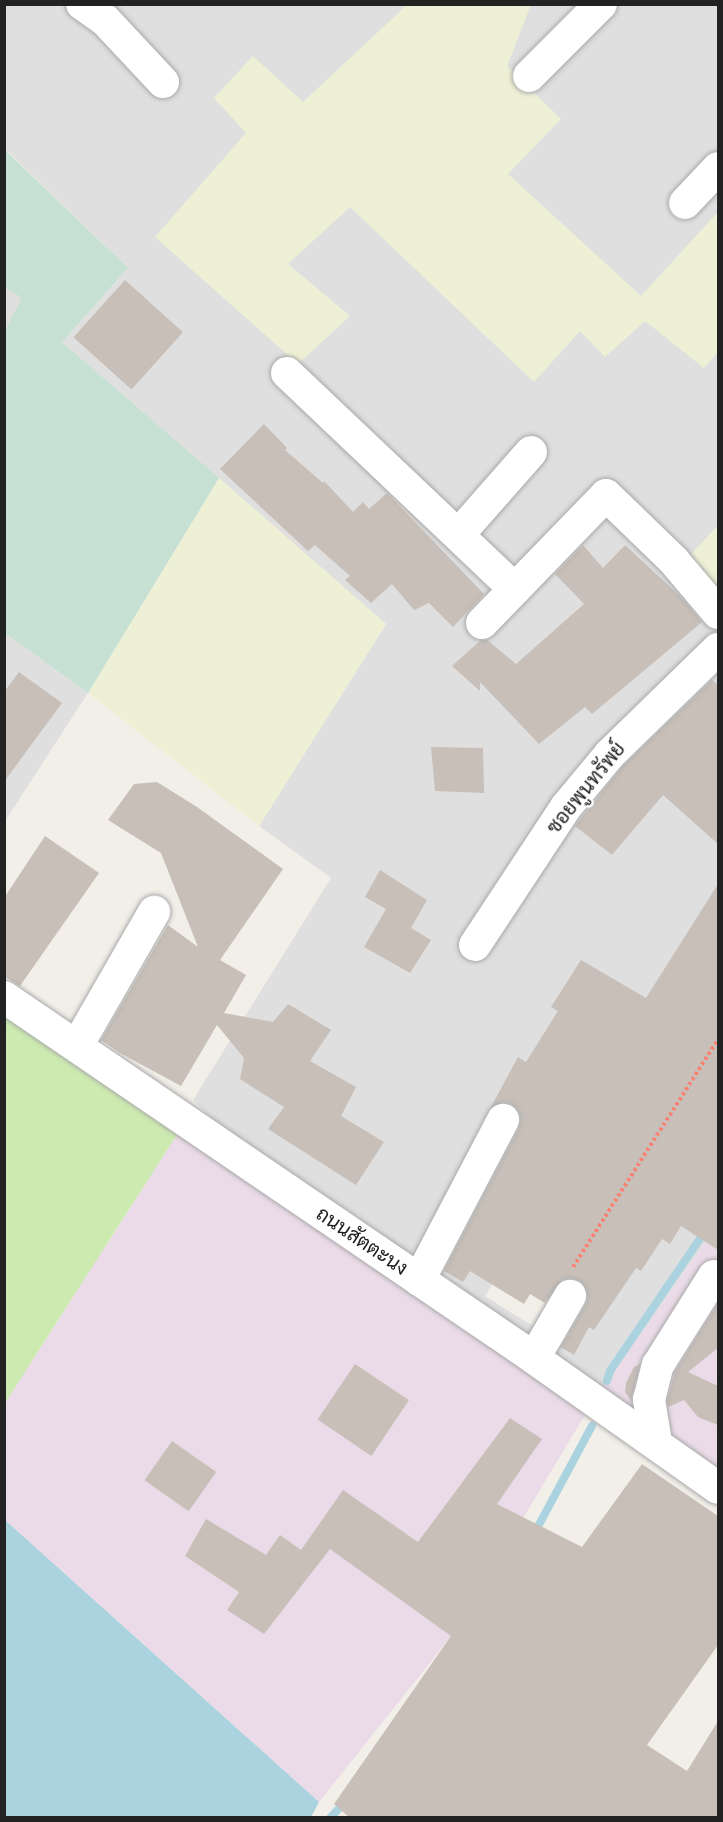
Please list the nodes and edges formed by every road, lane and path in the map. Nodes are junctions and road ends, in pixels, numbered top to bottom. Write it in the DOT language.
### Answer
graph roads {
  1 [pos="82,4"];
  2 [pos="601,4"];
  3 [pos="529,76"];
  4 [pos="163,82"];
  5 [pos="718,168"];
  6 [pos="685,203"];
  7 [pos="287,373"];
  8 [pos="531,452"];
  9 [pos="459,534"];
  10 [pos="515,589"];
  11 [pos="718,613"];
  12 [pos="482,623"];
  13 [pos="718,649"];
  14 [pos="154,912"];
  15 [pos="475,945"];
  16 [pos="4,997"];
  17 [pos="718,1039"];
  18 [pos="77,1046"];
  19 [pos="503,1120"];
  20 [pos="714,1276"];
  21 [pos="419,1280"];
  22 [pos="571,1283"];
  23 [pos="534,1358"];
  24 [pos="656,1442"];
  25 [pos="718,1488"];
  1 -- 4 [label="street"];
  2 -- 3 [label="street"];
  5 -- 6 [label="street"];
  7 -- 9 [label="street"];
  8 -- 9 [label="street"];
  9 -- 10 [label="street"];
  10 -- 11 [label="street"];
  10 -- 12 [label="street"];
  13 -- 15 [label="street, ซอยพูนทรัพย์"];
  14 -- 18 [label="street"];
  16 -- 18 [label="street, ถนนสัตตะนง"];
  17 -- 22 [label="path"];
  18 -- 21 [label="street, ถนนสัตตะนง"];
  19 -- 21 [label="street"];
  20 -- 24 [label="street"];
  21 -- 23 [label="street, ถนนสัตตะนง"];
  22 -- 23 [label="street"];
  23 -- 24 [label="street, ถนนสัตตะนง"];
  24 -- 25 [label="street, ถนนสัตตะนง"];
}
